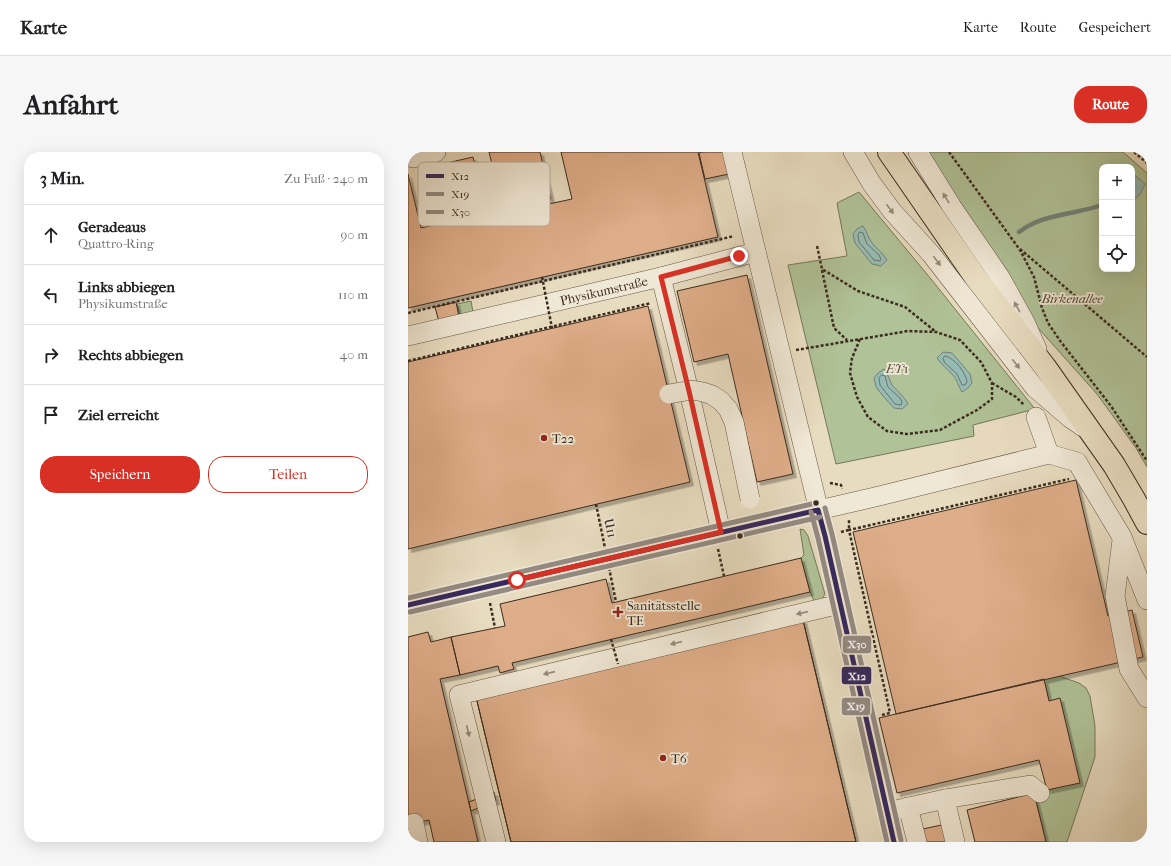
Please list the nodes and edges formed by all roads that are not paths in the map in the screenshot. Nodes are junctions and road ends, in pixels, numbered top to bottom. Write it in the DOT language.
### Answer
graph roads {
  1 [pos="436,152"];
  2 [pos="732,152"];
  3 [pos="853,152"];
  4 [pos="889,152"];
  5 [pos="918,152"];
  6 [pos="408,155"];
  7 [pos="756,252"];
  8 [pos="661,277"];
  9 [pos="408,336"];
  10 [pos="1045,367"];
  11 [pos="669,394"];
  12 [pos="1036,417"];
  13 [pos="1091,432"];
  14 [pos="1049,454"];
  15 [pos="818,510"];
  16 [pos="1147,523"];
  17 [pos="756,524"];
  18 [pos="1122,537"];
  19 [pos="719,539"];
  20 [pos="1147,600"];
  21 [pos="840,604"];
  22 [pos="408,605"];
  23 [pos="1147,698"];
  24 [pos="1040,793"];
  25 [pos="945,798"];
  26 [pos="908,807"];
  27 [pos="887,812"];
  28 [pos="414,823"];
  29 [pos="418,842"];
  30 [pos="496,842"];
  31 [pos="894,842"];
  32 [pos="917,842"];
  33 [pos="955,842"];
  1 -- 6 [label="lane"];
  2 -- 7 [label="lane"];
  3 -- 13 [label="lane, one-way"];
  4 -- 10 [label="main road"];
  10 -- 5 [label="lane, one-way"];
  7 -- 8 [label="lane"];
  7 -- 15 [label="lane"];
  8 -- 9 [label="lane, Physikumstraße"];
  8 -- 19 [label="lane, Physikumstraße"];
  10 -- 13 [label="main road"];
  11 -- 17 [label="lane, bridge"];
  12 -- 14 [label="lane"];
  13 -- 16 [label="main road"];
  14 -- 15 [label="lane"];
  14 -- 18 [label="lane"];
  15 -- 17 [label="lane"];
  15 -- 21 [label="lane"];
  17 -- 19 [label="lane"];
  18 -- 20 [label="lane"];
  18 -- 23 [label="lane"];
  19 -- 22 [label="lane"];
  21 -- 27 [label="lane"];
  21 -- 30 [label="lane, one-way"];
  24 -- 25 [label="lane"];
  25 -- 26 [label="lane"];
  25 -- 33 [label="lane"];
  26 -- 27 [label="lane"];
  26 -- 32 [label="lane"];
  27 -- 31 [label="lane"];
  28 -- 29 [label="lane"];
}
